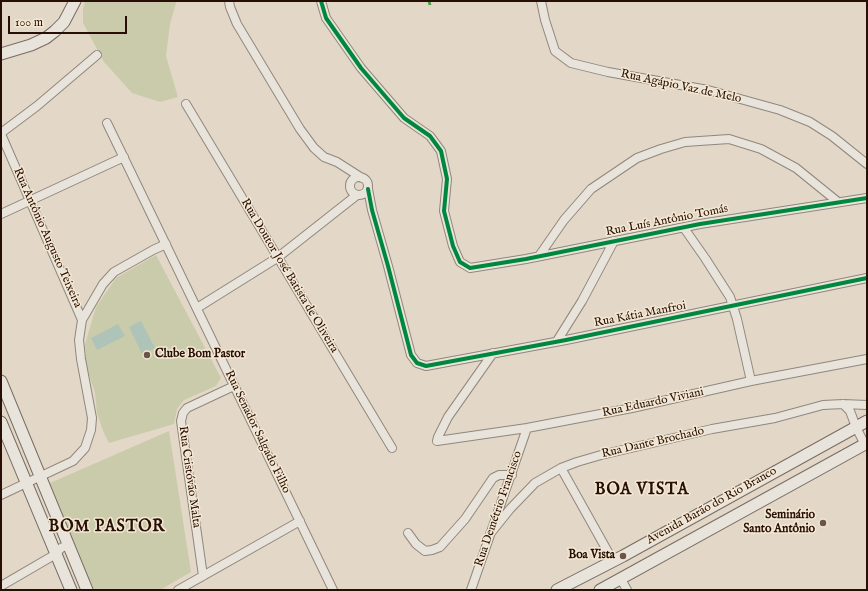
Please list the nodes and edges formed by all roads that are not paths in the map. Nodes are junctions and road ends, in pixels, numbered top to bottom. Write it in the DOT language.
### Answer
graph roads {
  1 [pos="75,1"];
  2 [pos="321,1"];
  3 [pos="541,1"];
  4 [pos="230,4"];
  5 [pos="1,54"];
  6 [pos="97,55"];
  7 [pos="186,104"];
  8 [pos="107,123"];
  9 [pos="1,133"];
  10 [pos="124,158"];
  11 [pos="867,164"];
  12 [pos="344,166"];
  13 [pos="362,178"];
  14 [pos="351,182"];
  15 [pos="362,193"];
  16 [pos="867,198"];
  17 [pos="31,200"];
  18 [pos="838,202"];
  19 [pos="1,214"];
  20 [pos="684,228"];
  21 [pos="614,241"];
  22 [pos="166,244"];
  23 [pos="539,256"];
  24 [pos="277,258"];
  25 [pos="867,278"];
  26 [pos="733,307"];
  27 [pos="197,308"];
  28 [pos="82,320"];
  29 [pos="557,342"];
  30 [pos="493,353"];
  31 [pos="867,359"];
  32 [pos="1,381"];
  33 [pos="751,381"];
  34 [pos="234,386"];
  35 [pos="843,404"];
  36 [pos="867,405"];
  37 [pos="867,421"];
  38 [pos="1,422"];
  39 [pos="527,428"];
  40 [pos="856,428"];
  41 [pos="866,444"];
  42 [pos="392,448"];
  43 [pos="561,468"];
  44 [pos="512,475"];
  45 [pos="41,476"];
  46 [pos="26,483"];
  47 [pos="1,495"];
  48 [pos="721,501"];
  49 [pos="732,517"];
  50 [pos="300,521"];
  51 [pos="408,533"];
  52 [pos="490,534"];
  53 [pos="70,548"];
  54 [pos="56,554"];
  55 [pos="613,561"];
  56 [pos="203,576"];
  57 [pos="621,579"];
  58 [pos="1,586"];
  59 [pos="71,590"];
  60 [pos="87,590"];
  61 [pos="178,590"];
  62 [pos="333,590"];
  63 [pos="471,590"];
  64 [pos="557,590"];
  65 [pos="600,590"];
  66 [pos="627,590"];
  1 -- 5 [label="main road"];
  2 -- 23 [label="street, Rua Luís Antônio Tomás"];
  3 -- 11 [label="street, Rua Agápio Vaz de Melo"];
  4 -- 12 [label="street"];
  6 -- 9 [label="street"];
  7 -- 24 [label="street, Rua Doutor José Batista de Oliveira"];
  8 -- 10 [label="street, Rua Senador Salgado Filho"];
  9 -- 17 [label="street, Rua Antônio Augusto Teixeira"];
  10 -- 17 [label="street"];
  10 -- 22 [label="street, Rua Senador Salgado Filho"];
  12 -- 13 [label="street"];
  12 -- 14 [label="street"];
  13 -- 14 [label="street"];
  13 -- 15 [label="street"];
  14 -- 15 [label="street"];
  15 -- 24 [label="street"];
  15 -- 30 [label="street, Rua Kátia Manfroi"];
  16 -- 18 [label="street, Rua Luís Antônio Tomás"];
  17 -- 19 [label="street"];
  17 -- 28 [label="street, Rua Antônio Augusto Teixeira"];
  18 -- 20 [label="street, Rua Luís Antônio Tomás"];
  18 -- 23 [label="street"];
  20 -- 21 [label="street, Rua Luís Antônio Tomás"];
  20 -- 26 [label="street"];
  21 -- 23 [label="street, Rua Luís Antônio Tomás"];
  21 -- 29 [label="street"];
  22 -- 27 [label="street, Rua Senador Salgado Filho"];
  22 -- 28 [label="street"];
  24 -- 27 [label="street"];
  24 -- 42 [label="street, Rua Doutor José Batista de Oliveira"];
  25 -- 26 [label="street, Rua Kátia Manfroi"];
  26 -- 29 [label="street, Rua Kátia Manfroi"];
  26 -- 33 [label="street"];
  27 -- 34 [label="street, Rua Senador Salgado Filho"];
  28 -- 45 [label="street"];
  29 -- 30 [label="street, Rua Kátia Manfroi"];
  30 -- 39 [label="street, Rua Eduardo Viviani"];
  31 -- 33 [label="street, Rua Eduardo Viviani"];
  32 -- 45 [label="main road"];
  33 -- 39 [label="street, Rua Eduardo Viviani"];
  34 -- 50 [label="street, Rua Senador Salgado Filho"];
  34 -- 56 [label="street, Rua Cristóvão Malta"];
  35 -- 36 [label="street, Rua Dante Brochado"];
  35 -- 40 [label="street"];
  35 -- 43 [label="street, Rua Dante Brochado"];
  37 -- 40 [label="main road, Avenida Barão do Rio Branco"];
  38 -- 46 [label="main road"];
  39 -- 44 [label="street, Rua Demétrio Francisco"];
  40 -- 41 [label="street"];
  40 -- 48 [label="main road, Avenida Barão do Rio Branco"];
  41 -- 49 [label="main road, Avenida Barão do Rio Branco"];
  43 -- 52 [label="street, Rua Dante Brochado"];
  43 -- 55 [label="street"];
  44 -- 51 [label="street"];
  44 -- 52 [label="street, Rua Demétrio Francisco"];
  45 -- 46 [label="street"];
  45 -- 53 [label="main road"];
  46 -- 47 [label="street"];
  46 -- 54 [label="main road"];
  48 -- 49 [label="main road"];
  48 -- 55 [label="main road, Avenida Barão do Rio Branco"];
  49 -- 57 [label="main road, Avenida Barão do Rio Branco"];
  50 -- 56 [label="street"];
  50 -- 62 [label="street, Rua Senador Salgado Filho"];
  52 -- 63 [label="street, Rua Demétrio Francisco"];
  53 -- 54 [label="street"];
  53 -- 60 [label="main road"];
  54 -- 58 [label="street"];
  54 -- 59 [label="main road"];
  55 -- 64 [label="main road, Avenida Barão do Rio Branco"];
  56 -- 61 [label="street"];
  57 -- 65 [label="main road, Avenida Barão do Rio Branco"];
  57 -- 66 [label="street"];
}
